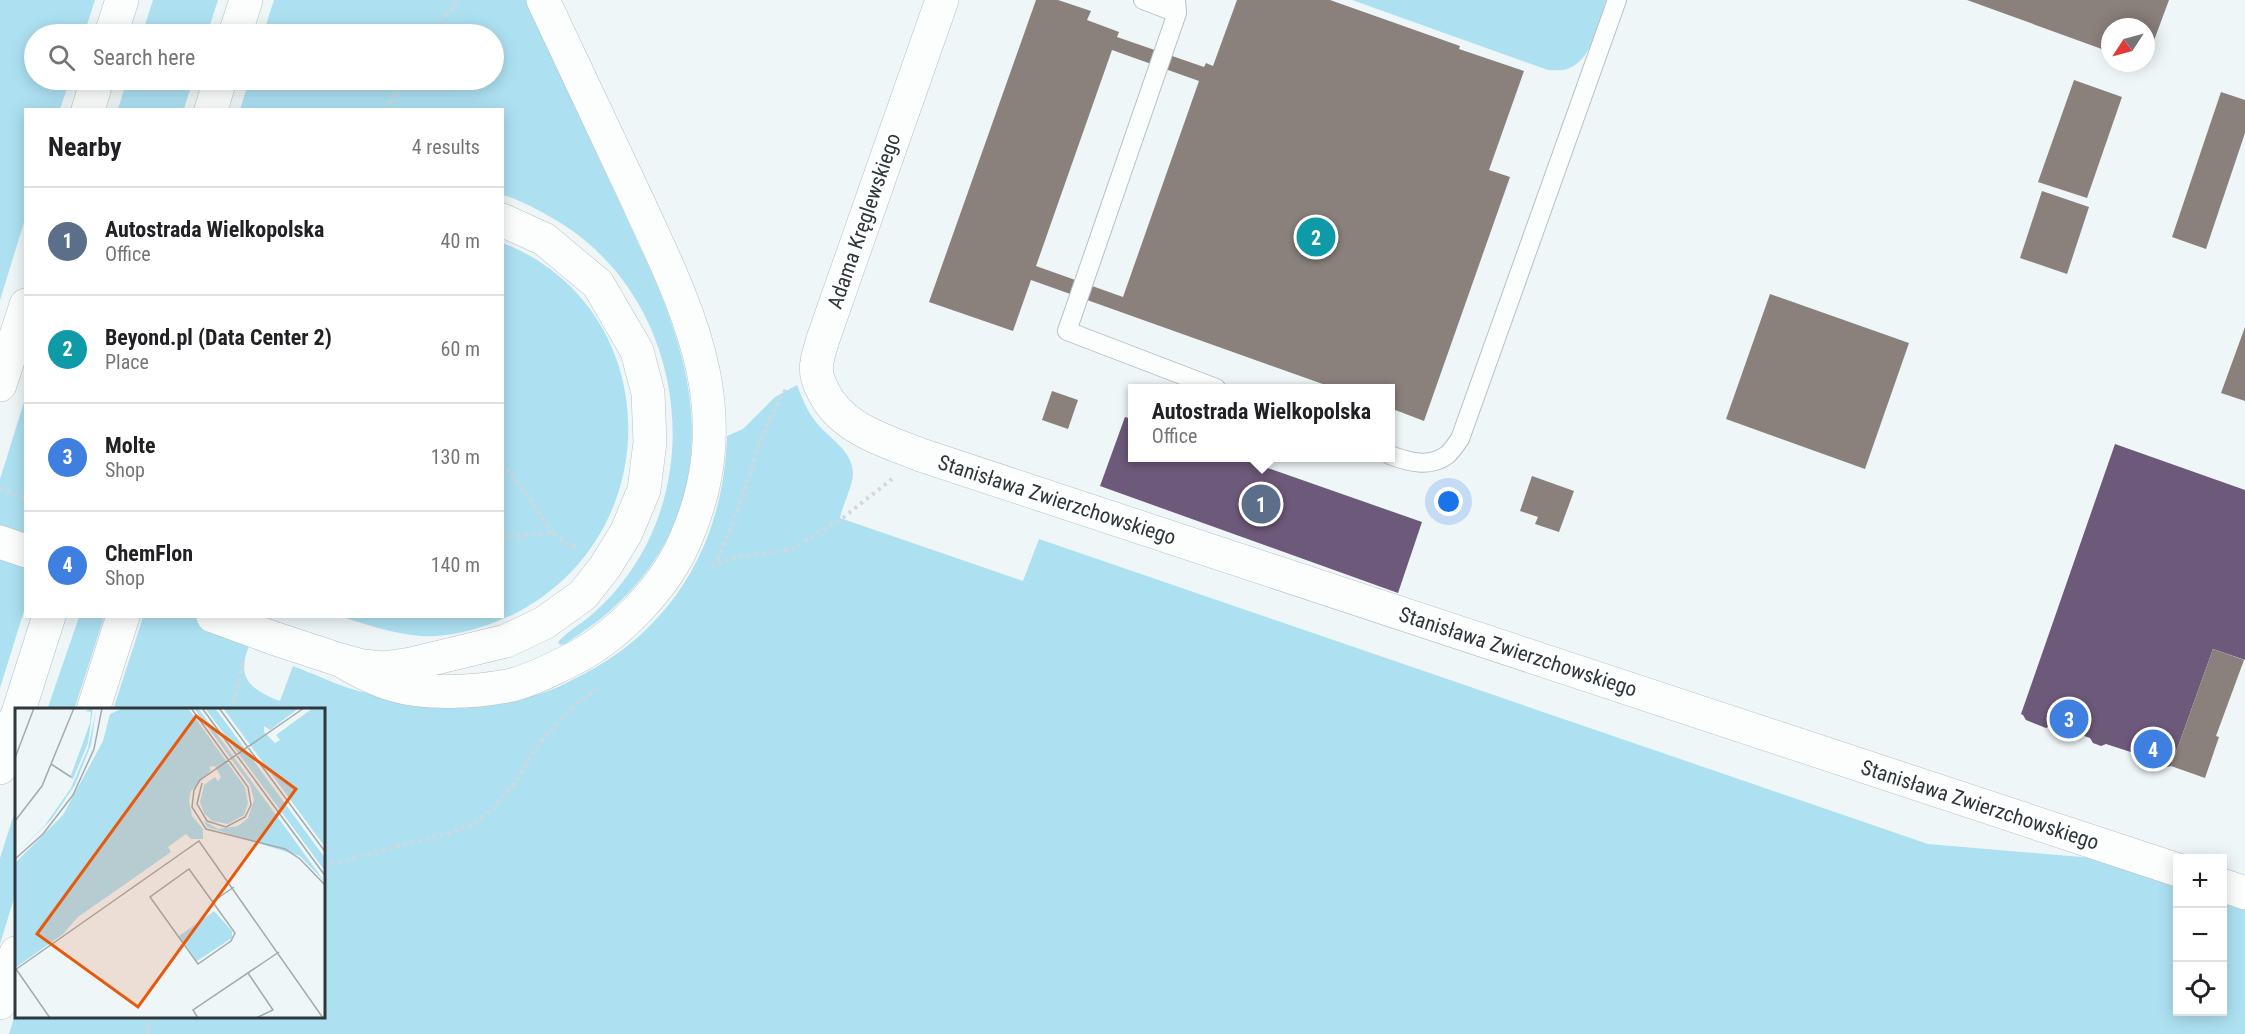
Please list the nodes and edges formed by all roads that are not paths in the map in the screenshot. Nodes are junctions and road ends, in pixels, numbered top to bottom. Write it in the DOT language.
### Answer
graph roads {
  1 [pos="122,0"];
  2 [pos="246,0"];
  3 [pos="543,0"];
  4 [pos="942,0"];
  5 [pos="1143,0"];
  6 [pos="1617,0"];
  7 [pos="1176,7"];
  8 [pos="114,24"];
  9 [pos="238,24"];
  10 [pos="94,90"];
  11 [pos="217,90"];
  12 [pos="89,108"];
  13 [pos="212,108"];
  14 [pos="504,221"];
  15 [pos="24,311"];
  16 [pos="1206,384"];
  17 [pos="0,385"];
  18 [pos="861,430"];
  19 [pos="1395,457"];
  20 [pos="0,542"];
  21 [pos="24,550"];
  22 [pos="48,618"];
  23 [pos="122,618"];
  24 [pos="218,618"];
  25 [pos="340,660"];
  26 [pos="20,708"];
  27 [pos="94,708"];
  28 [pos="15,720"];
  29 [pos="0,768"];
  30 [pos="2173,868"];
  31 [pos="2227,886"];
  32 [pos="2245,893"];
  33 [pos="15,956"];
  34 [pos="0,1003"];
  1 -- 8 [label="main road"];
  2 -- 9 [label="main road"];
  3 -- 25 [label="main road"];
  4 -- 18 [label="main road, Adama Kręglewskiego"];
  5 -- 7 [label="lane"];
  6 -- 19 [label="lane"];
  7 -- 16 [label="lane"];
  10 -- 12 [label="main road"];
  11 -- 13 [label="main road"];
  14 -- 25 [label="main road"];
  15 -- 17 [label="main road"];
  18 -- 30 [label="main road, Stanisława Zwierzchowskiego"];
  20 -- 21 [label="main road"];
  22 -- 26 [label="main road"];
  23 -- 27 [label="main road"];
  24 -- 25 [label="main road, bridge"];
  28 -- 29 [label="main road"];
  31 -- 32 [label="main road"];
  33 -- 34 [label="main road"];
}
